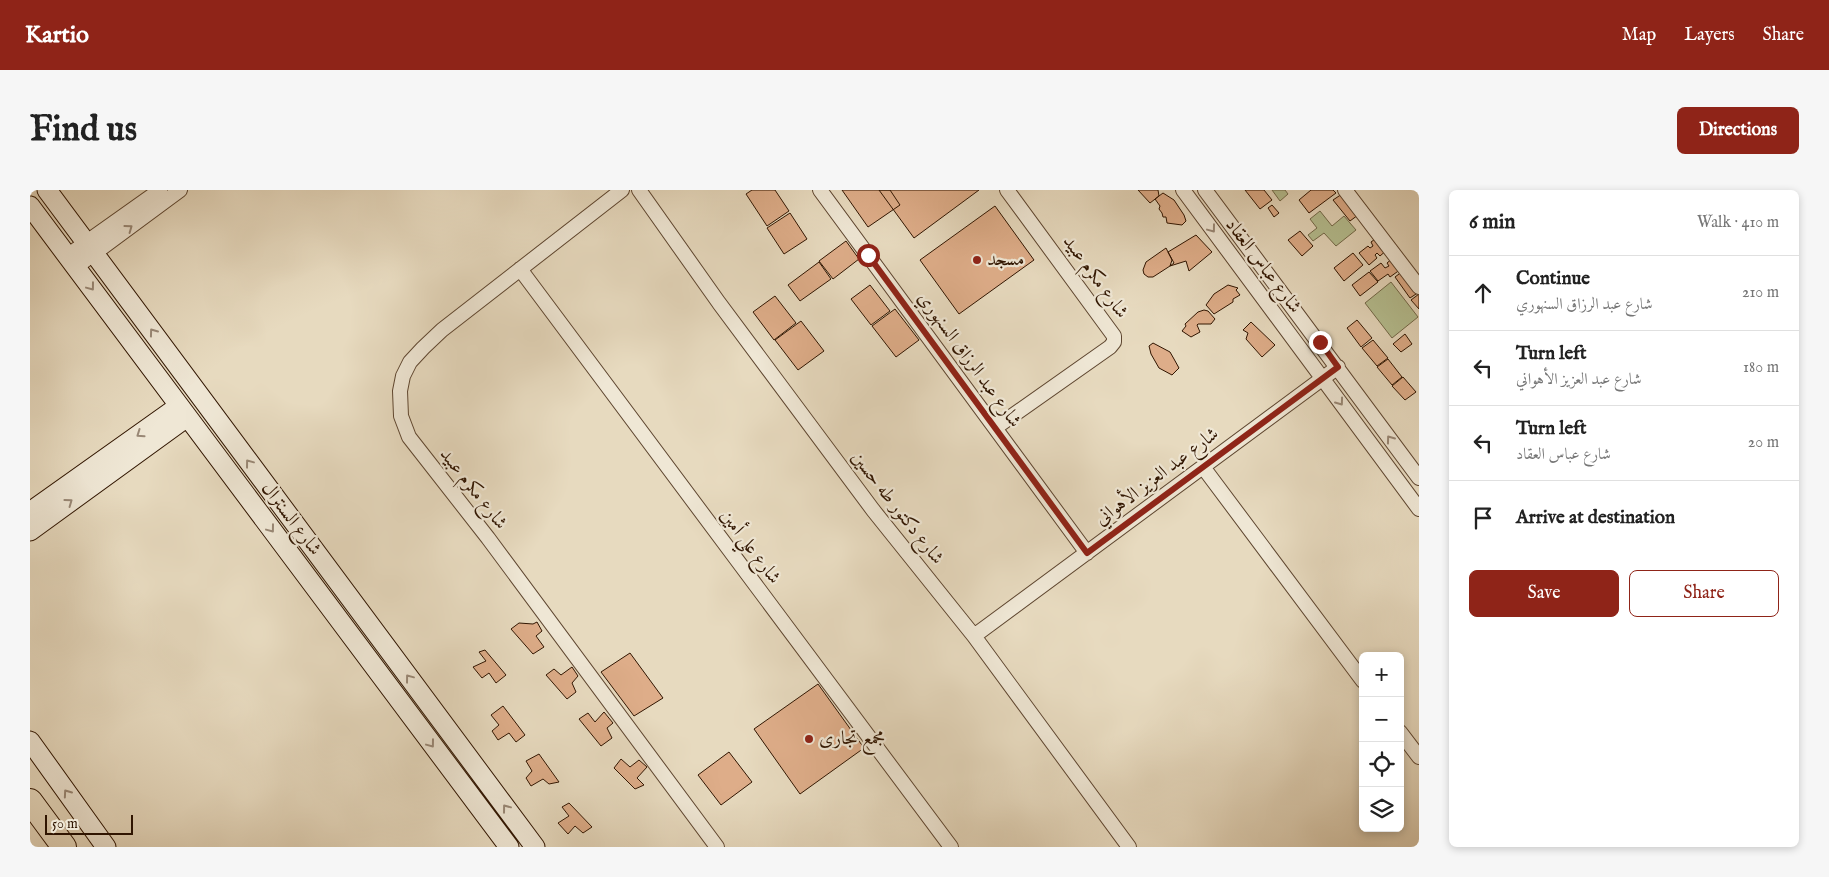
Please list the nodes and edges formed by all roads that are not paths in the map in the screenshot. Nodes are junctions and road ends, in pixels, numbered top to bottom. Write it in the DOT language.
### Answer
graph roads {
  1 [pos="48,190"];
  2 [pos="160,190"];
  3 [pos="180,190"];
  4 [pos="622,190"];
  5 [pos="639,190"];
  6 [pos="820,190"];
  7 [pos="1007,190"];
  8 [pos="1183,190"];
  9 [pos="1205,190"];
  10 [pos="1345,190"];
  11 [pos="30,206"];
  12 [pos="91,248"];
  13 [pos="72,261"];
  14 [pos="520,269"];
  15 [pos="1419,287"];
  16 [pos="1338,367"];
  17 [pos="1322,378"];
  18 [pos="183,411"];
  19 [pos="995,428"];
  20 [pos="1203,467"];
  21 [pos="1419,478"];
  22 [pos="1419,509"];
  23 [pos="30,512"];
  24 [pos="30,531"];
  25 [pos="1087,553"];
  26 [pos="974,636"];
  27 [pos="1359,676"];
  28 [pos="1404,737"];
  29 [pos="30,741"];
  30 [pos="1419,757"];
  31 [pos="30,801"];
  32 [pos="64,847"];
  33 [pos="106,847"];
  34 [pos="508,847"];
  35 [pos="535,847"];
  36 [pos="716,847"];
  37 [pos="951,847"];
  38 [pos="1129,847"];
  1 -- 12 [label="street, شارع السنترال"];
  2 -- 12 [label="street"];
  12 -- 3 [label="street, one-way"];
  4 -- 14 [label="street, شارع مكرم عبيد"];
  5 -- 26 [label="street, شارع دكتور طه حسين"];
  6 -- 19 [label="street, شارع عبد الرزاق السنهوري"];
  7 -- 19 [label="street, شارع مكرم عبيد"];
  8 -- 17 [label="street, شارع عباس العقاد, one-way"];
  9 -- 16 [label="street, شارع عباس العقاد"];
  10 -- 15 [label="street"];
  11 -- 13 [label="street, شارع السنترال"];
  12 -- 13 [label="street"];
  35 -- 12 [label="street, شارع السنترال, one-way"];
  13 -- 18 [label="street, شارع السنترال, one-way"];
  14 -- 36 [label="street, شارع مكرم عبيد"];
  14 -- 37 [label="street, شارع علي أمين"];
  16 -- 17 [label="street, شارع عبد العزيز الأهواني"];
  21 -- 16 [label="street, شارع عباس العقاد, one-way"];
  17 -- 20 [label="street, شارع عبد العزيز الأهواني"];
  17 -- 22 [label="street, شارع عباس العقاد, one-way"];
  18 -- 23 [label="street, one-way"];
  24 -- 18 [label="street, one-way"];
  18 -- 34 [label="street, شارع السنترال, one-way"];
  19 -- 25 [label="street, شارع عبد الرزاق السنهوري"];
  20 -- 25 [label="street, شارع عبد العزيز الأهواني"];
  20 -- 27 [label="street"];
  25 -- 26 [label="street, شارع عبد العزيز الأهواني"];
  26 -- 38 [label="street, شارع دكتور طه حسين"];
  28 -- 30 [label="street"];
  33 -- 29 [label="street, one-way"];
  31 -- 32 [label="highway"];
}
